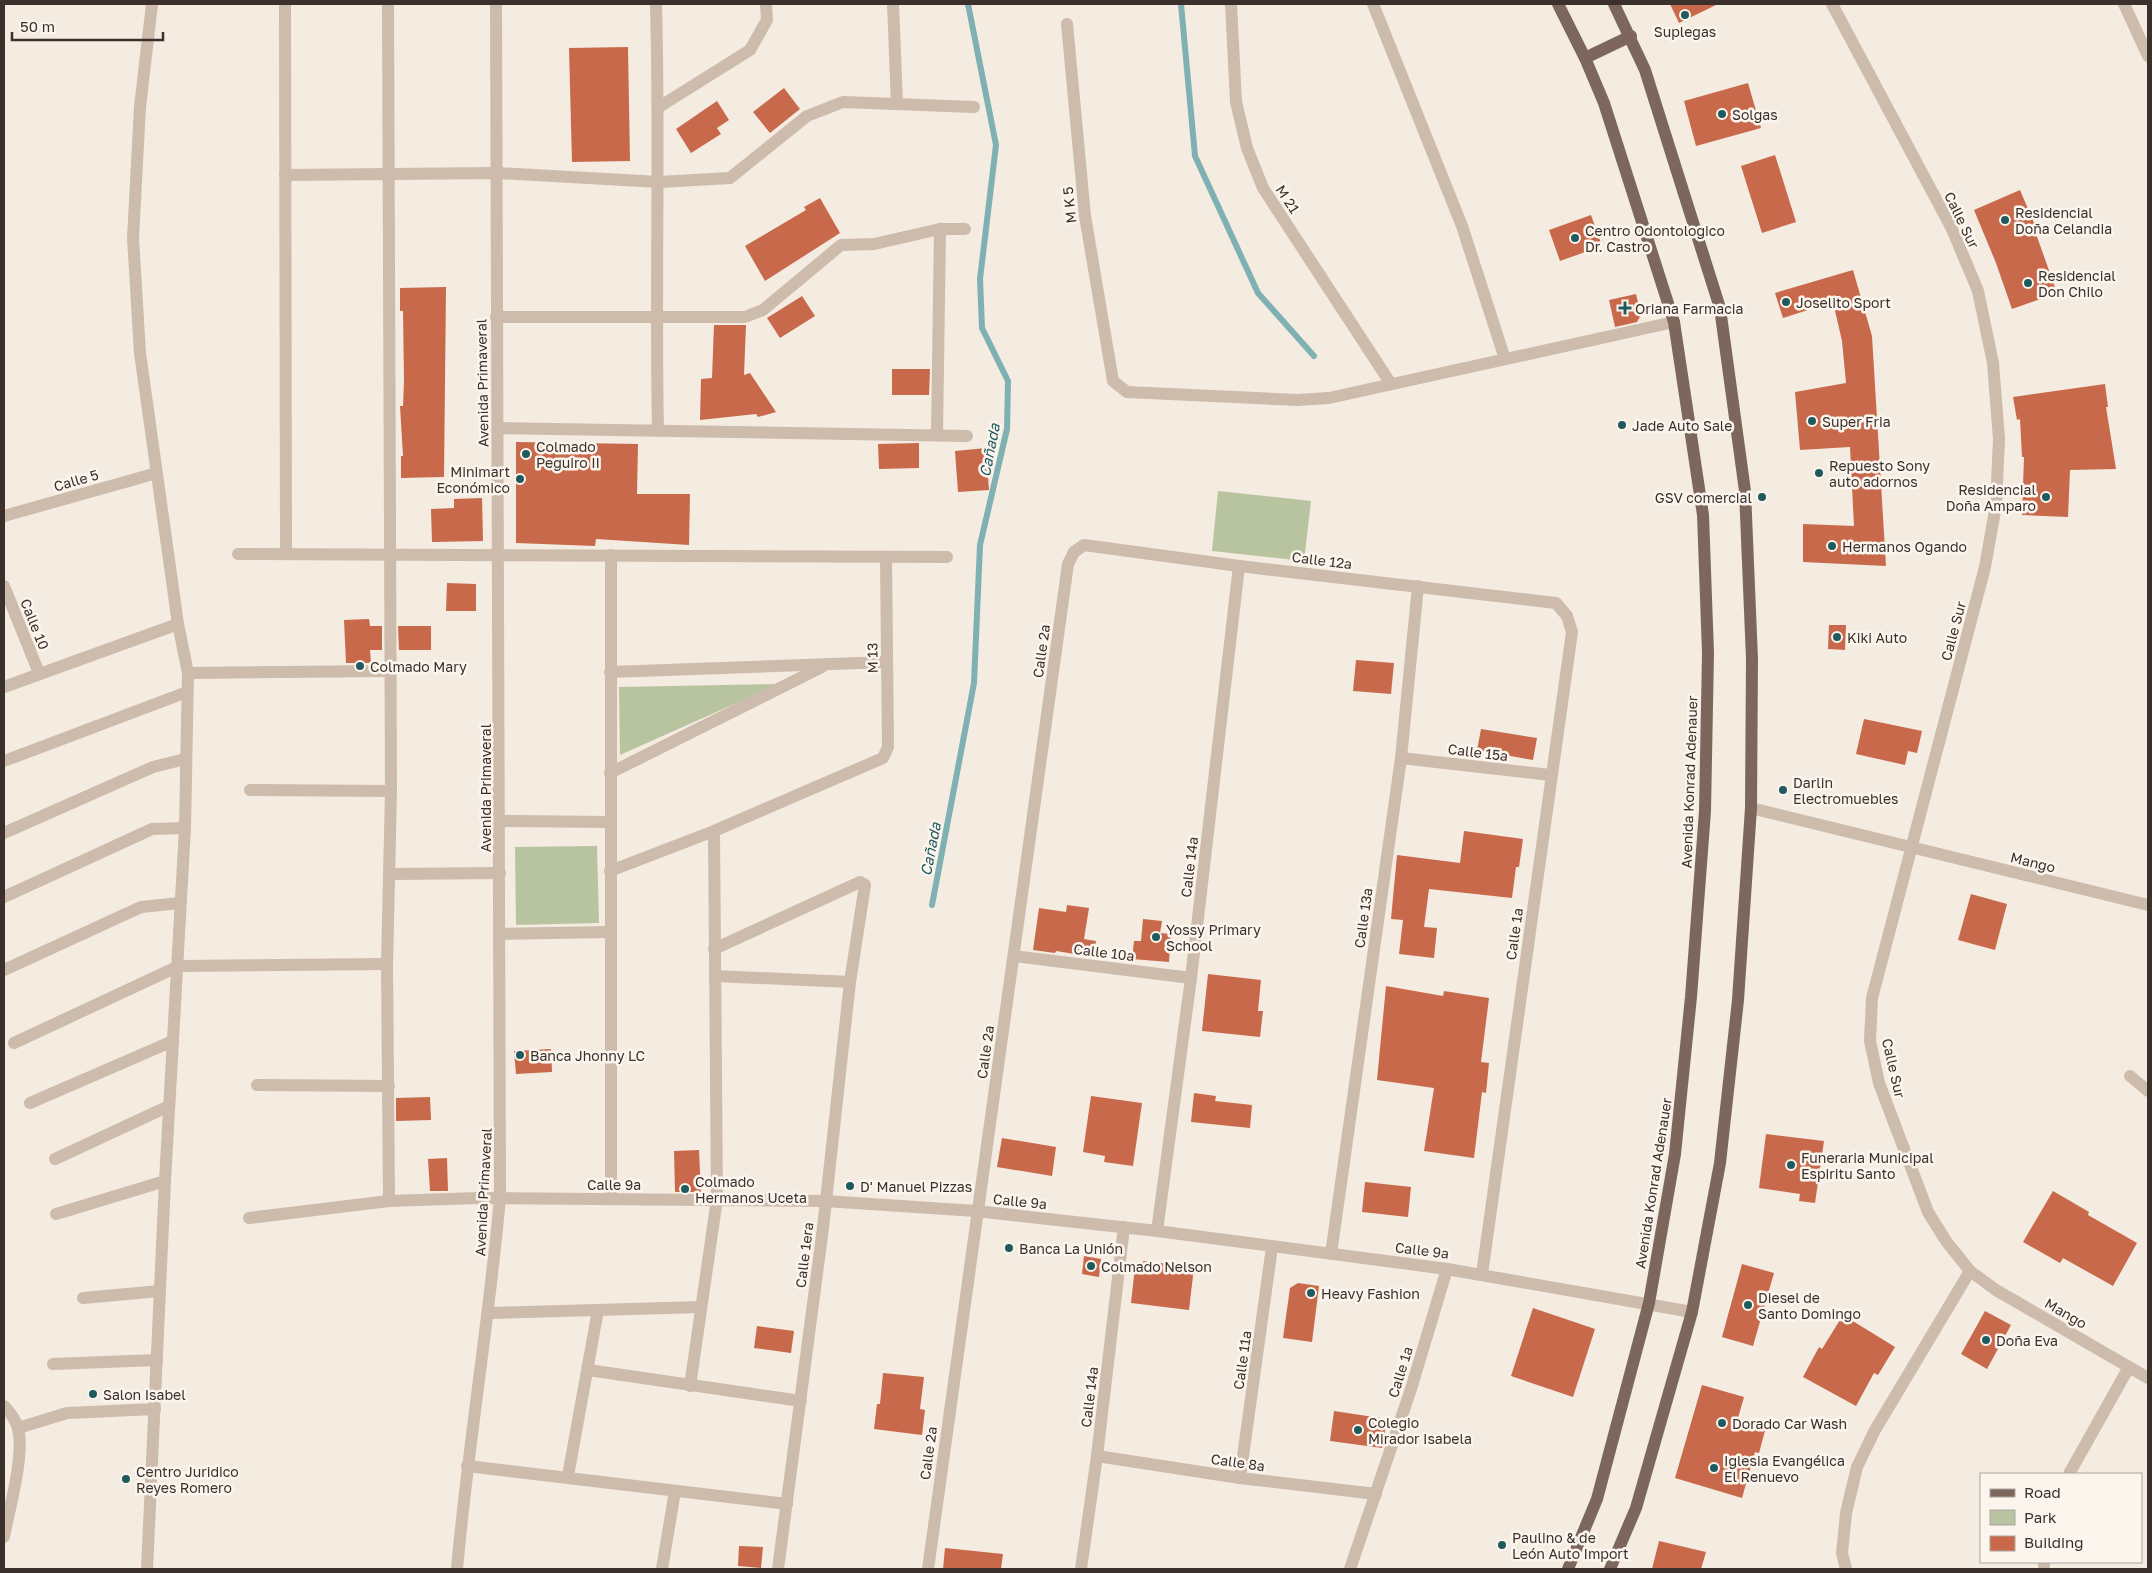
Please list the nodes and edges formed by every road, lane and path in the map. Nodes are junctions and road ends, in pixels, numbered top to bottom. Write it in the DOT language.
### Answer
graph roads {
  1 [pos="152,4"];
  2 [pos="285,4"];
  3 [pos="388,4"];
  4 [pos="496,4"];
  5 [pos="656,4"];
  6 [pos="766,4"];
  7 [pos="893,4"];
  8 [pos="1231,4"];
  9 [pos="1373,4"];
  10 [pos="1558,4"];
  11 [pos="1614,4"];
  12 [pos="1832,4"];
  13 [pos="2124,4"];
  14 [pos="1067,24"];
  15 [pos="1631,36"];
  16 [pos="2148,56"];
  17 [pos="1585,58"];
  18 [pos="897,104"];
  19 [pos="974,106"];
  20 [pos="659,107"];
  21 [pos="387,172"];
  22 [pos="498,173"];
  23 [pos="285,175"];
  24 [pos="659,182"];
  25 [pos="965,228"];
  26 [pos="940,229"];
  27 [pos="496,317"];
  28 [pos="656,317"];
  29 [pos="1674,322"];
  30 [pos="1505,359"];
  31 [pos="1391,384"];
  32 [pos="498,428"];
  33 [pos="658,431"];
  34 [pos="937,435"];
  35 [pos="966,436"];
  36 [pos="157,473"];
  37 [pos="4,516"];
  38 [pos="1084,545"];
  39 [pos="238,554"];
  40 [pos="286,554"];
  41 [pos="388,554"];
  42 [pos="499,555"];
  43 [pos="611,555"];
  44 [pos="886,557"];
  45 [pos="947,557"];
  46 [pos="1239,566"];
  47 [pos="4,586"];
  48 [pos="1418,586"];
  49 [pos="1556,603"];
  50 [pos="178,624"];
  51 [pos="887,662"];
  52 [pos="826,665"];
  53 [pos="389,671"];
  54 [pos="610,672"];
  55 [pos="39,673"];
  56 [pos="188,673"];
  57 [pos="4,687"];
  58 [pos="187,692"];
  59 [pos="1400,758"];
  60 [pos="185,760"];
  61 [pos="4,761"];
  62 [pos="610,773"];
  63 [pos="1551,776"];
  64 [pos="250,790"];
  65 [pos="391,791"];
  66 [pos="1751,808"];
  67 [pos="500,821"];
  68 [pos="610,822"];
  69 [pos="185,828"];
  70 [pos="714,831"];
  71 [pos="4,833"];
  72 [pos="1911,848"];
  73 [pos="610,871"];
  74 [pos="500,873"];
  75 [pos="390,874"];
  76 [pos="4,897"];
  77 [pos="180,903"];
  78 [pos="2148,905"];
  79 [pos="610,932"];
  80 [pos="501,934"];
  81 [pos="714,949"];
  82 [pos="1014,956"];
  83 [pos="387,964"];
  84 [pos="179,966"];
  85 [pos="4,970"];
  86 [pos="715,976"];
  87 [pos="1191,978"];
  88 [pos="850,982"];
  89 [pos="173,1041"];
  90 [pos="14,1043"];
  91 [pos="2130,1076"];
  92 [pos="257,1085"];
  93 [pos="389,1086"];
  94 [pos="2148,1091"];
  95 [pos="30,1103"];
  96 [pos="169,1106"];
  97 [pos="55,1159"];
  98 [pos="165,1181"];
  99 [pos="500,1198"];
  100 [pos="611,1199"];
  101 [pos="717,1199"];
  102 [pos="389,1201"];
  103 [pos="825,1201"];
  104 [pos="976,1211"];
  105 [pos="56,1214"];
  106 [pos="249,1218"];
  107 [pos="1124,1227"];
  108 [pos="1157,1231"];
  109 [pos="1272,1247"];
  110 [pos="1331,1254"];
  111 [pos="1448,1268"];
  112 [pos="1970,1271"];
  113 [pos="1482,1274"];
  114 [pos="160,1291"];
  115 [pos="83,1298"];
  116 [pos="1649,1303"];
  117 [pos="701,1307"];
  118 [pos="598,1310"];
  119 [pos="1692,1312"];
  120 [pos="488,1313"];
  121 [pos="157,1360"];
  122 [pos="52,1364"];
  123 [pos="2129,1366"];
  124 [pos="588,1370"];
  125 [pos="2148,1378"];
  126 [pos="690,1386"];
  127 [pos="801,1402"];
  128 [pos="4,1406"];
  129 [pos="155,1409"];
  130 [pos="18,1428"];
  131 [pos="1097,1456"];
  132 [pos="467,1466"];
  133 [pos="2070,1473"];
  134 [pos="568,1476"];
  135 [pos="1240,1478"];
  136 [pos="675,1491"];
  137 [pos="1376,1494"];
  138 [pos="787,1504"];
  139 [pos="7,1507"];
  140 [pos="4,1537"];
  141 [pos="147,1569"];
  142 [pos="459,1569"];
  143 [pos="662,1569"];
  144 [pos="778,1569"];
  145 [pos="928,1569"];
  146 [pos="1081,1569"];
  147 [pos="1350,1569"];
  148 [pos="1568,1569"];
  149 [pos="1610,1569"];
  150 [pos="1846,1569"];
  1 -- 36 [label="street"];
  2 -- 23 [label="street"];
  3 -- 21 [label="street"];
  4 -- 22 [label="street, Avenida Primaveral"];
  5 -- 20 [label="street"];
  6 -- 20 [label="street"];
  7 -- 18 [label="street"];
  8 -- 31 [label="street, M 21"];
  9 -- 30 [label="street"];
  10 -- 17 [label="main road, Avenida Konrad Adenauer"];
  11 -- 15 [label="main road"];
  12 -- 72 [label="street, Calle Sur"];
  13 -- 16 [label="street"];
  14 -- 31 [label="street, M K 5"];
  15 -- 17 [label="main road"];
  15 -- 66 [label="main road"];
  17 -- 29 [label="main road, Avenida Konrad Adenauer"];
  18 -- 19 [label="street"];
  18 -- 24 [label="street"];
  20 -- 24 [label="street"];
  21 -- 22 [label="street"];
  21 -- 23 [label="street"];
  21 -- 41 [label="street"];
  22 -- 24 [label="street"];
  22 -- 27 [label="street, Avenida Primaveral"];
  23 -- 40 [label="street"];
  24 -- 28 [label="street"];
  25 -- 26 [label="street"];
  26 -- 28 [label="street"];
  26 -- 34 [label="street"];
  27 -- 28 [label="street"];
  27 -- 32 [label="street, Avenida Primaveral"];
  28 -- 33 [label="street"];
  29 -- 30 [label="street"];
  29 -- 116 [label="main road, Avenida Konrad Adenauer"];
  30 -- 31 [label="street"];
  32 -- 33 [label="street"];
  32 -- 42 [label="street, Avenida Primaveral"];
  33 -- 34 [label="street"];
  34 -- 35 [label="street"];
  36 -- 37 [label="street, Calle 5"];
  36 -- 50 [label="street"];
  38 -- 46 [label="street, Calle 12a"];
  38 -- 82 [label="street, Calle 2a"];
  39 -- 40 [label="street"];
  40 -- 41 [label="street"];
  41 -- 42 [label="street"];
  41 -- 53 [label="street"];
  42 -- 43 [label="street"];
  42 -- 67 [label="street, Avenida Primaveral"];
  43 -- 44 [label="street"];
  43 -- 54 [label="street"];
  44 -- 45 [label="street"];
  44 -- 51 [label="street, M 13"];
  46 -- 48 [label="street, Calle 12a"];
  46 -- 87 [label="street, Calle 14a"];
  47 -- 55 [label="street, Calle 10"];
  48 -- 49 [label="street, Calle 12a"];
  48 -- 59 [label="street, Calle 13a"];
  49 -- 63 [label="street, Calle 1a"];
  50 -- 55 [label="street"];
  50 -- 56 [label="street"];
  51 -- 52 [label="street"];
  51 -- 70 [label="street, M 13"];
  52 -- 54 [label="street"];
  52 -- 62 [label="street"];
  53 -- 56 [label="street"];
  53 -- 65 [label="street"];
  54 -- 62 [label="street"];
  55 -- 57 [label="street"];
  56 -- 58 [label="street"];
  58 -- 60 [label="street"];
  58 -- 61 [label="street"];
  59 -- 63 [label="street, Calle 15a"];
  59 -- 110 [label="street, Calle 13a"];
  60 -- 69 [label="street"];
  60 -- 71 [label="street"];
  62 -- 68 [label="street"];
  63 -- 113 [label="street, Calle 1a"];
  64 -- 65 [label="street"];
  65 -- 75 [label="street"];
  66 -- 72 [label="street, Mango"];
  66 -- 119 [label="main road"];
  67 -- 68 [label="street"];
  67 -- 74 [label="street, Avenida Primaveral"];
  68 -- 73 [label="street"];
  69 -- 76 [label="street"];
  69 -- 77 [label="street"];
  70 -- 73 [label="street"];
  70 -- 81 [label="street"];
  72 -- 78 [label="street, Mango"];
  72 -- 112 [label="street, Calle Sur"];
  73 -- 79 [label="street"];
  74 -- 75 [label="street"];
  74 -- 80 [label="street, Avenida Primaveral"];
  75 -- 83 [label="street"];
  77 -- 84 [label="street"];
  77 -- 85 [label="street"];
  79 -- 80 [label="street"];
  79 -- 100 [label="street"];
  80 -- 99 [label="street, Avenida Primaveral"];
  81 -- 86 [label="street"];
  81 -- 88 [label="street, Calle 1era"];
  82 -- 87 [label="street, Calle 10a"];
  82 -- 104 [label="street, Calle 2a"];
  83 -- 84 [label="street"];
  83 -- 93 [label="street"];
  84 -- 89 [label="street"];
  84 -- 90 [label="street"];
  86 -- 88 [label="street"];
  86 -- 101 [label="street"];
  87 -- 108 [label="street, Calle 14a"];
  88 -- 103 [label="street, Calle 1era"];
  89 -- 95 [label="street"];
  89 -- 96 [label="street"];
  91 -- 94 [label="street"];
  92 -- 93 [label="street"];
  93 -- 102 [label="street"];
  96 -- 97 [label="street"];
  96 -- 98 [label="street"];
  98 -- 105 [label="street"];
  98 -- 114 [label="street"];
  99 -- 100 [label="street, Calle 9a"];
  99 -- 102 [label="street, Calle 9a"];
  99 -- 120 [label="street, Avenida Primaveral"];
  100 -- 101 [label="street, Calle 9a"];
  101 -- 103 [label="street, Calle 9a"];
  101 -- 117 [label="street"];
  102 -- 106 [label="street, Calle 9a"];
  103 -- 104 [label="street, Calle 9a"];
  103 -- 127 [label="street, Calle 1era"];
  104 -- 107 [label="street, Calle 9a"];
  104 -- 145 [label="street, Calle 2a"];
  107 -- 108 [label="street, Calle 9a"];
  107 -- 131 [label="street, Calle 14a"];
  108 -- 109 [label="street, Calle 9a"];
  109 -- 110 [label="street, Calle 9a"];
  109 -- 135 [label="street, Calle 11a"];
  110 -- 111 [label="street, Calle 9a"];
  111 -- 113 [label="street, Calle 9a"];
  111 -- 137 [label="street, Calle 1a"];
  112 -- 123 [label="street, Mango"];
  112 -- 150 [label="street"];
  113 -- 116 [label="street, Calle 9a"];
  114 -- 115 [label="street"];
  114 -- 121 [label="street"];
  116 -- 119 [label="street, Calle 9a"];
  116 -- 148 [label="main road, Avenida Konrad Adenauer"];
  117 -- 118 [label="street"];
  117 -- 126 [label="street"];
  118 -- 120 [label="street"];
  118 -- 124 [label="street"];
  119 -- 149 [label="main road"];
  120 -- 132 [label="street, Avenida Primaveral"];
  121 -- 122 [label="street"];
  121 -- 129 [label="street"];
  123 -- 125 [label="street, Mango"];
  123 -- 133 [label="street"];
  124 -- 126 [label="street"];
  124 -- 134 [label="street"];
  126 -- 127 [label="street"];
  127 -- 138 [label="street, Calle 1era"];
  128 -- 130 [label="street"];
  129 -- 130 [label="street"];
  129 -- 141 [label="street"];
  130 -- 139 [label="street"];
  131 -- 135 [label="street, Calle 8a"];
  131 -- 146 [label="street, Calle 14a"];
  132 -- 134 [label="street"];
  132 -- 142 [label="street, Avenida Primaveral"];
  134 -- 136 [label="street"];
  135 -- 137 [label="street, Calle 8a"];
  136 -- 138 [label="street"];
  136 -- 143 [label="street"];
  137 -- 147 [label="street, Calle 1a"];
  138 -- 144 [label="street, Calle 1era"];
  139 -- 140 [label="street"];
}
